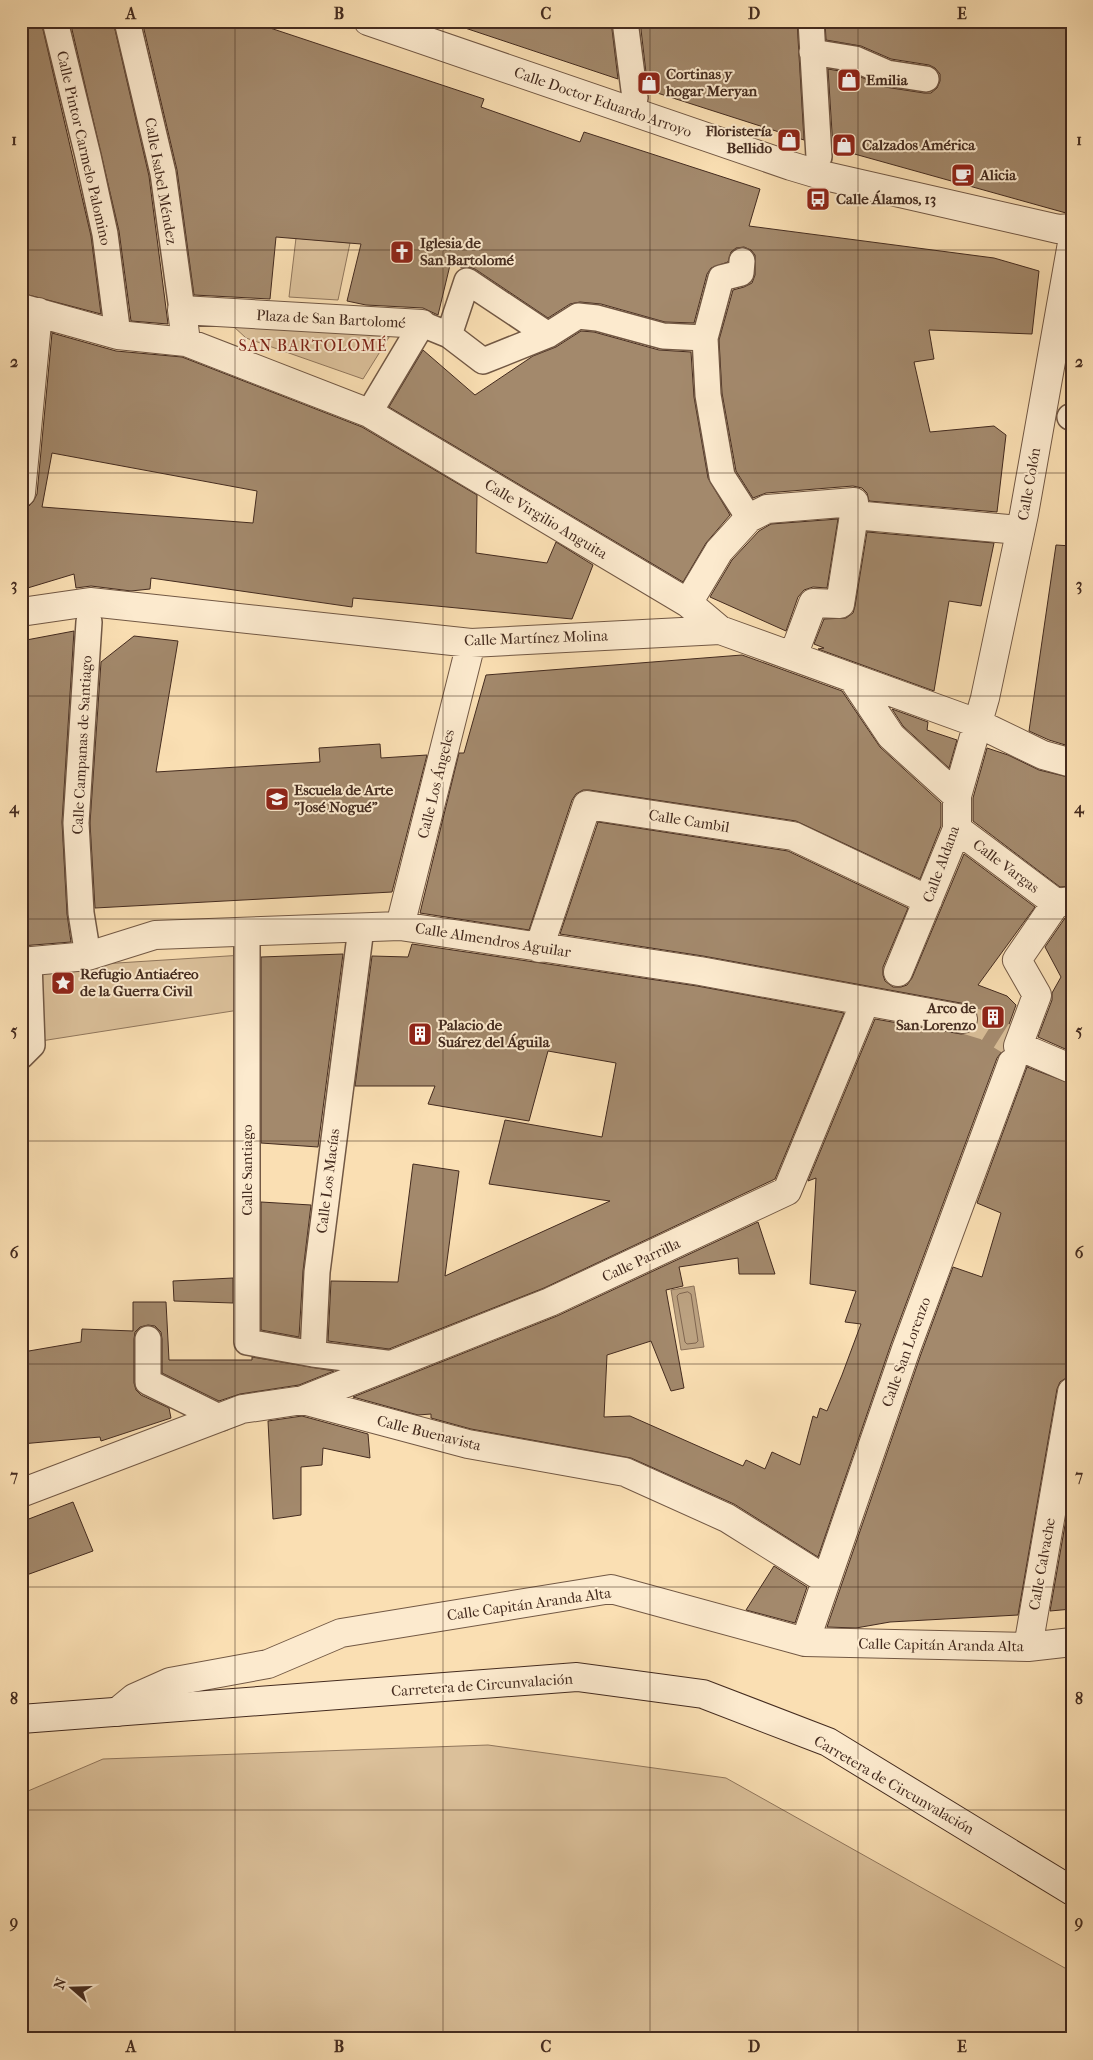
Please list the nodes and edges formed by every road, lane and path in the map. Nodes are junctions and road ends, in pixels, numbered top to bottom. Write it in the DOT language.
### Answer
graph roads {
  1 [pos="55,21"];
  2 [pos="127,21"];
  3 [pos="625,21"];
  4 [pos="811,21"];
  5 [pos="383,24"];
  6 [pos="812,52"];
  7 [pos="926,79"];
  8 [pos="635,98"];
  9 [pos="819,156"];
  10 [pos="1072,228"];
  11 [pos="1072,244"];
  12 [pos="742,261"];
  13 [pos="30,310"];
  14 [pos="182,310"];
  15 [pos="422,324"];
  16 [pos="118,335"];
  17 [pos="449,335"];
  18 [pos="548,335"];
  19 [pos="704,338"];
  20 [pos="186,342"];
  21 [pos="369,413"];
  22 [pos="21,493"];
  23 [pos="854,515"];
  24 [pos="749,518"];
  25 [pos="1008,529"];
  26 [pos="688,603"];
  27 [pos="21,612"];
  28 [pos="89,622"];
  29 [pos="720,630"];
  30 [pos="471,643"];
  31 [pos="793,656"];
  32 [pos="853,680"];
  33 [pos="977,723"];
  34 [pos="1072,764"];
  35 [pos="957,796"];
  36 [pos="957,829"];
  37 [pos="928,900"];
  38 [pos="1064,902"];
  39 [pos="400,926"];
  40 [pos="360,928"];
  41 [pos="248,932"];
  42 [pos="539,948"];
  43 [pos="88,956"];
  44 [pos="25,962"];
  45 [pos="898,972"];
  46 [pos="865,1002"];
  47 [pos="963,1019"];
  48 [pos="1015,1054"];
  49 [pos="21,1056"];
  50 [pos="1072,1068"];
  51 [pos="148,1339"];
  52 [pos="313,1354"];
  53 [pos="394,1364"];
  54 [pos="1072,1392"];
  55 [pos="303,1400"];
  56 [pos="221,1418"];
  57 [pos="21,1493"];
  58 [pos="826,1580"];
  59 [pos="805,1642"];
  60 [pos="1072,1642"];
  61 [pos="1028,1647"];
  62 [pos="117,1712"];
  63 [pos="21,1719"];
  64 [pos="1072,1891"];
  1 -- 16 [label="street, Calle Pintor Carmelo Palomino"];
  2 -- 14 [label="street, Calle Isabel Méndez"];
  3 -- 8 [label="street"];
  4 -- 6 [label="street"];
  5 -- 10 [label="street, Calle Doctor Eduardo Arroyo"];
  6 -- 7 [label="street"];
  6 -- 9 [label="street"];
  11 -- 33 [label="street, Calle Colón"];
  12 -- 19 [label="street"];
  13 -- 16 [label="street"];
  13 -- 22 [label="street"];
  14 -- 15 [label="street, Plaza de San Bartolomé"];
  14 -- 20 [label="street, Calle Isabel Méndez"];
  15 -- 17 [label="street"];
  15 -- 21 [label="street, Plaza de San Bartolomé"];
  16 -- 20 [label="street"];
  17 -- 18 [label="street"];
  17 -- 18 [label="street"];
  18 -- 19 [label="street"];
  19 -- 24 [label="street"];
  20 -- 21 [label="street"];
  21 -- 26 [label="street, Calle Virgilio Anguita"];
  23 -- 24 [label="street"];
  23 -- 25 [label="street"];
  23 -- 31 [label="street"];
  24 -- 26 [label="street"];
  26 -- 29 [label="street, Calle Virgilio Anguita"];
  27 -- 30 [label="street, Calle Martínez Molina"];
  28 -- 43 [label="street, Calle Campanas de Santiago"];
  29 -- 30 [label="street, Calle Martínez Molina"];
  29 -- 31 [label="street, Calle Martínez Molina"];
  30 -- 39 [label="street, Calle Los Ángeles"];
  31 -- 32 [label="street, Calle Martínez Molina"];
  32 -- 33 [label="street, Calle Martínez Molina"];
  32 -- 35 [label="street"];
  33 -- 34 [label="street, Calle Martínez Molina"];
  33 -- 35 [label="street, Calle Aldana"];
  35 -- 36 [label="street, Calle Aldana"];
  36 -- 37 [label="street, Calle Aldana"];
  36 -- 38 [label="street, Calle Vargas"];
  37 -- 42 [label="street, Calle Cambil"];
  37 -- 45 [label="street, Calle Aldana"];
  38 -- 48 [label="street, Calle San Lorenzo"];
  39 -- 40 [label="street, Calle Almendros Aguilar"];
  39 -- 42 [label="street, Calle Almendros Aguilar"];
  40 -- 41 [label="street, Calle Almendros Aguilar"];
  40 -- 52 [label="street, Calle Los Macías"];
  41 -- 43 [label="street, Calle Almendros Aguilar"];
  41 -- 52 [label="street, Calle Santiago"];
  42 -- 46 [label="street, Calle Almendros Aguilar"];
  43 -- 44 [label="street, Calle Almendros Aguilar"];
  44 -- 49 [label="street"];
  46 -- 47 [label="street, Calle Almendros Aguilar"];
  46 -- 53 [label="street, Calle Parrilla"];
  48 -- 50 [label="street"];
  48 -- 58 [label="street, Calle San Lorenzo"];
  51 -- 56 [label="street"];
  52 -- 53 [label="street"];
  53 -- 55 [label="street, Calle Parrilla"];
  54 -- 61 [label="street, Calle Calvache"];
  55 -- 56 [label="street, Calle Buenavista"];
  55 -- 58 [label="street, Calle Buenavista"];
  56 -- 57 [label="street, Calle Buenavista"];
  58 -- 59 [label="street, Calle San Lorenzo"];
  59 -- 61 [label="street, Calle Capitán Aranda Alta"];
  59 -- 62 [label="street, Calle Capitán Aranda Alta"];
  60 -- 61 [label="street, Calle Capitán Aranda Alta"];
  62 -- 63 [label="street, Carretera de Circunvalación"];
  62 -- 64 [label="street, Carretera de Circunvalación"];
}
